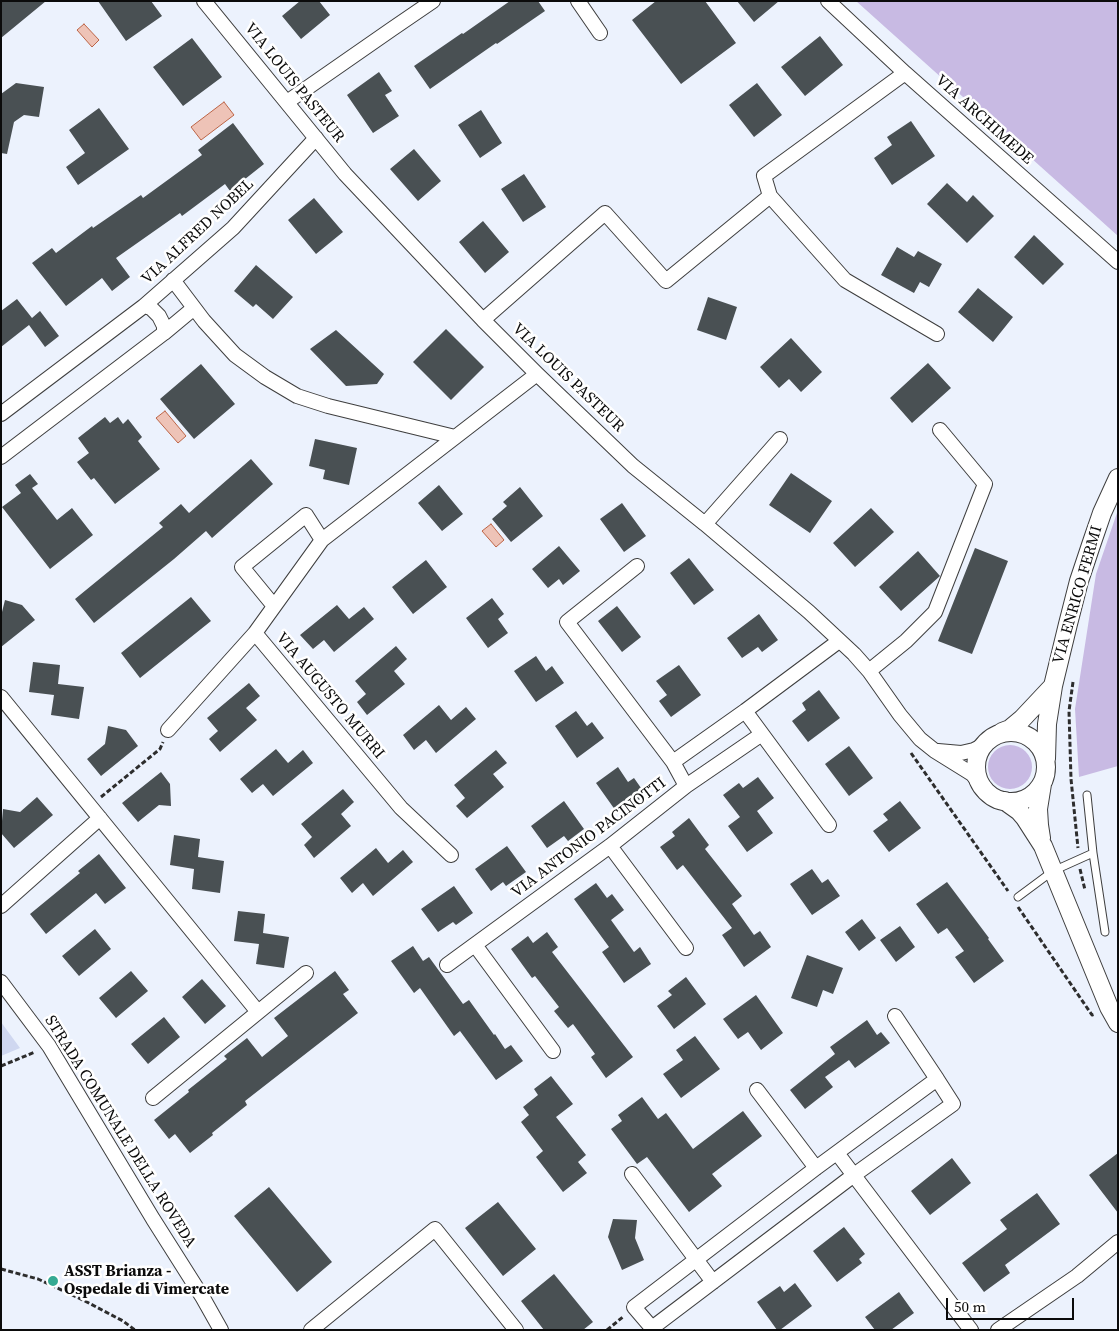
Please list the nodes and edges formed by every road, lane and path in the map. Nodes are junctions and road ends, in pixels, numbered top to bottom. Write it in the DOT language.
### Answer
graph roads {
  1 [pos="204,1"];
  2 [pos="433,1"];
  3 [pos="578,1"];
  4 [pos="828,1"];
  5 [pos="600,33"];
  6 [pos="905,73"];
  7 [pos="287,102"];
  8 [pos="316,138"];
  9 [pos="770,196"];
  10 [pos="1118,262"];
  11 [pos="173,280"];
  12 [pos="144,306"];
  13 [pos="194,308"];
  14 [pos="483,320"];
  15 [pos="164,333"];
  16 [pos="937,334"];
  17 [pos="537,374"];
  18 [pos="1,414"];
  19 [pos="940,430"];
  20 [pos="455,437"];
  21 [pos="780,439"];
  22 [pos="1,458"];
  23 [pos="1118,478"];
  24 [pos="706,524"];
  25 [pos="322,540"];
  26 [pos="637,566"];
  27 [pos="274,606"];
  28 [pos="255,633"];
  29 [pos="839,641"];
  30 [pos="869,671"];
  31 [pos="1074,675"];
  32 [pos="1053,686"];
  33 [pos="1,697"];
  34 [pos="745,711"];
  35 [pos="168,730"];
  36 [pos="1001,733"];
  37 [pos="762,734"];
  38 [pos="984,745"];
  39 [pos="907,746"];
  40 [pos="935,751"];
  41 [pos="1046,759"];
  42 [pos="673,762"];
  43 [pos="1042,784"];
  44 [pos="686,786"];
  45 [pos="982,786"];
  46 [pos="1087,795"];
  47 [pos="1005,801"];
  48 [pos="90,806"];
  49 [pos="100,818"];
  50 [pos="829,825"];
  51 [pos="610,846"];
  52 [pos="1043,846"];
  53 [pos="1078,853"];
  54 [pos="1093,853"];
  55 [pos="451,855"];
  56 [pos="1080,862"];
  57 [pos="1053,871"];
  58 [pos="1010,894"];
  59 [pos="1087,898"];
  60 [pos="1017,900"];
  61 [pos="1,906"];
  62 [pos="1105,932"];
  63 [pos="475,945"];
  64 [pos="686,948"];
  65 [pos="447,966"];
  66 [pos="306,973"];
  67 [pos="1,982"];
  68 [pos="258,1012"];
  69 [pos="1092,1015"];
  70 [pos="895,1016"];
  71 [pos="1118,1023"];
  72 [pos="49,1046"];
  73 [pos="553,1051"];
  74 [pos="1,1066"];
  75 [pos="937,1078"];
  76 [pos="757,1090"];
  77 [pos="153,1098"];
  78 [pos="837,1153"];
  79 [pos="816,1168"];
  80 [pos="632,1174"];
  81 [pos="854,1175"];
  82 [pos="1118,1242"];
  83 [pos="696,1259"];
  84 [pos="1,1269"];
  85 [pos="713,1282"];
  86 [pos="634,1307"];
  87 [pos="134,1330"];
  88 [pos="221,1330"];
  89 [pos="311,1330"];
  90 [pos="516,1330"];
  91 [pos="607,1330"];
  92 [pos="972,1330"];
  93 [pos="998,1330"];
  1 -- 7 [label="street, VIA LOUIS PASTEUR"];
  2 -- 7 [label="street"];
  3 -- 5 [label="street"];
  4 -- 6 [label="street, VIA ARCHIMEDE"];
  6 -- 9 [label="street"];
  6 -- 10 [label="street, VIA ARCHIMEDE"];
  7 -- 8 [label="street, VIA LOUIS PASTEUR"];
  8 -- 11 [label="street, VIA ALFRED NOBEL"];
  8 -- 14 [label="street, VIA LOUIS PASTEUR"];
  9 -- 14 [label="street"];
  9 -- 16 [label="street"];
  11 -- 12 [label="street, VIA ALFRED NOBEL"];
  11 -- 13 [label="street"];
  12 -- 15 [label="street, VIA ALFRED NOBEL"];
  12 -- 18 [label="street, VIA ALFRED NOBEL"];
  13 -- 15 [label="street"];
  13 -- 20 [label="street"];
  14 -- 17 [label="street, VIA LOUIS PASTEUR"];
  15 -- 22 [label="street"];
  17 -- 20 [label="street, VIA AUGUSTO MURRI"];
  17 -- 24 [label="street, VIA LOUIS PASTEUR"];
  19 -- 30 [label="street"];
  20 -- 25 [label="street, VIA AUGUSTO MURRI"];
  21 -- 24 [label="street"];
  23 -- 32 [label="street, VIA ENRICO FERMI"];
  24 -- 29 [label="street, VIA LOUIS PASTEUR"];
  25 -- 27 [label="street, VIA AUGUSTO MURRI"];
  25 -- 27 [label="street"];
  26 -- 42 [label="street"];
  27 -- 28 [label="street, VIA AUGUSTO MURRI"];
  28 -- 35 [label="street"];
  28 -- 55 [label="street, VIA AUGUSTO MURRI"];
  29 -- 30 [label="street, VIA LOUIS PASTEUR"];
  29 -- 34 [label="street, VIA ANTONIO PACINOTTI"];
  30 -- 40 [label="street, VIA LOUIS PASTEUR"];
  31 -- 53 [label="path"];
  32 -- 36 [label="street, VIA ENRICO FERMI"];
  32 -- 41 [label="street, VIA ENRICO FERMI"];
  33 -- 48 [label="street"];
  34 -- 37 [label="street"];
  34 -- 42 [label="street, VIA ANTONIO PACINOTTI"];
  35 -- 48 [label="path"];
  36 -- 38 [label="street"];
  36 -- 41 [label="street"];
  37 -- 44 [label="street"];
  37 -- 50 [label="street"];
  38 -- 40 [label="street"];
  38 -- 45 [label="street"];
  39 -- 58 [label="path"];
  40 -- 45 [label="street, VIA LOUIS PASTEUR"];
  41 -- 43 [label="street"];
  42 -- 44 [label="street, VIA ANTONIO PACINOTTI"];
  43 -- 47 [label="street"];
  43 -- 52 [label="street"];
  44 -- 51 [label="street, VIA ANTONIO PACINOTTI"];
  45 -- 47 [label="street"];
  46 -- 54 [label="lane"];
  47 -- 52 [label="street"];
  48 -- 49 [label="street"];
  49 -- 61 [label="street"];
  49 -- 68 [label="street"];
  51 -- 63 [label="street, VIA ANTONIO PACINOTTI"];
  51 -- 64 [label="street"];
  52 -- 57 [label="street"];
  54 -- 57 [label="lane"];
  54 -- 62 [label="lane"];
  56 -- 59 [label="path"];
  57 -- 60 [label="lane"];
  57 -- 71 [label="street"];
  60 -- 69 [label="path"];
  63 -- 65 [label="street, VIA ANTONIO PACINOTTI"];
  63 -- 73 [label="street"];
  66 -- 68 [label="street"];
  67 -- 72 [label="street, STRADA COMUNALE DELLA ROVEDA"];
  68 -- 77 [label="street"];
  70 -- 75 [label="street"];
  72 -- 74 [label="path"];
  72 -- 88 [label="street, STRADA COMUNALE DELLA ROVEDA"];
  75 -- 78 [label="street"];
  75 -- 81 [label="street"];
  76 -- 79 [label="street"];
  78 -- 79 [label="street"];
  78 -- 81 [label="street"];
  79 -- 83 [label="street"];
  80 -- 83 [label="street"];
  81 -- 85 [label="street"];
  81 -- 92 [label="street"];
  82 -- 93 [label="street"];
  83 -- 85 [label="street"];
  83 -- 86 [label="street"];
  84 -- 87 [label="path"];
  85 -- 86 [label="street"];
  86 -- 91 [label="path"];
  89 -- 90 [label="street"];
}
